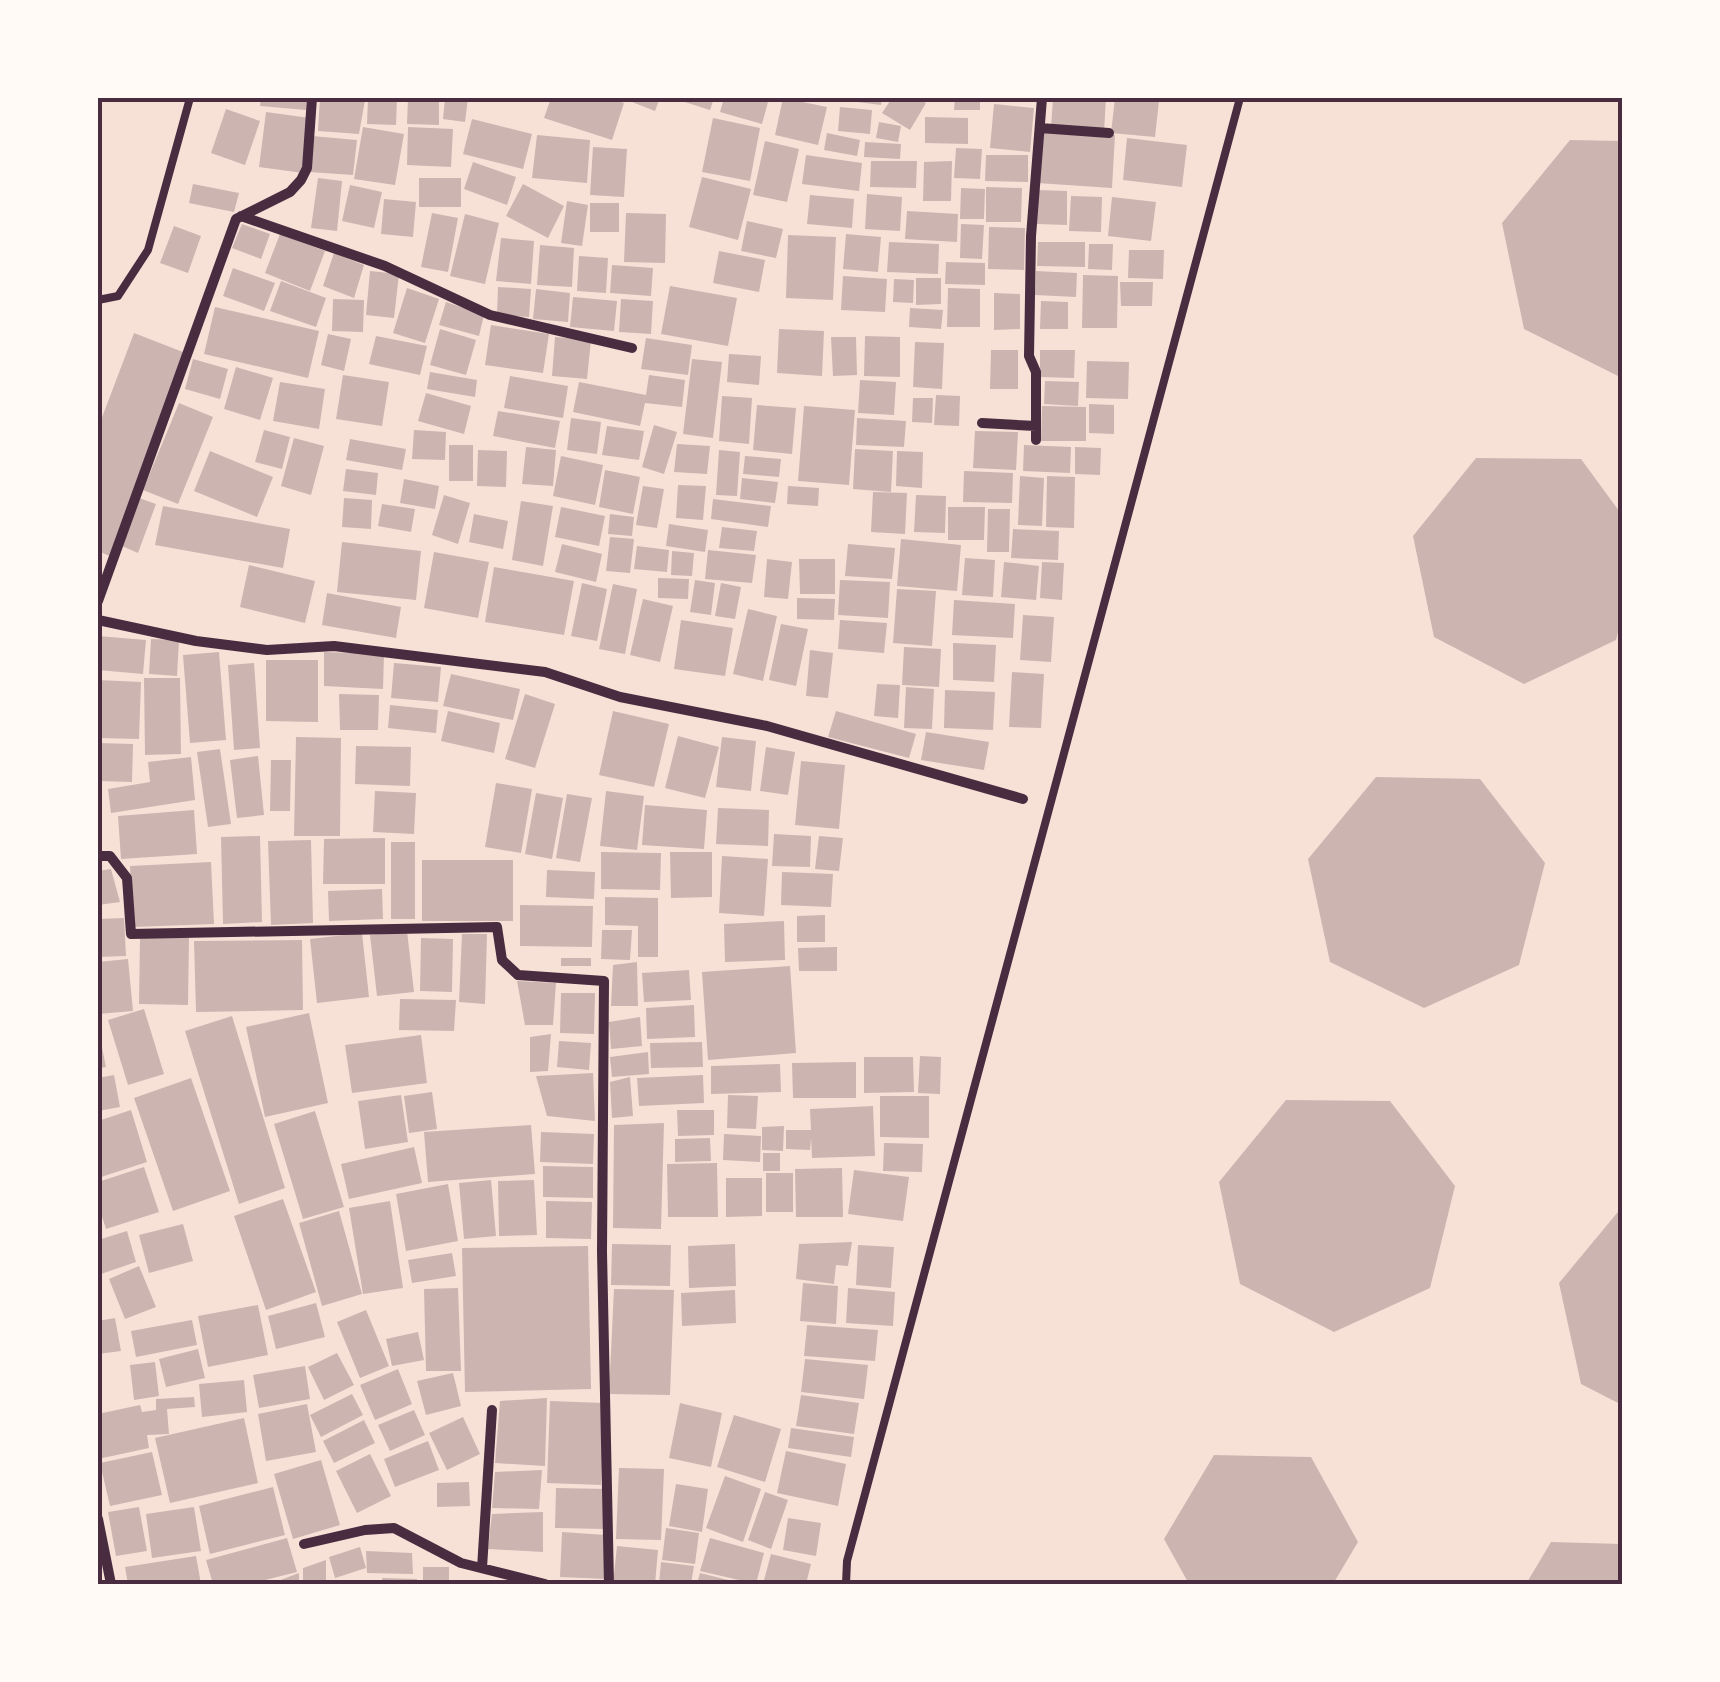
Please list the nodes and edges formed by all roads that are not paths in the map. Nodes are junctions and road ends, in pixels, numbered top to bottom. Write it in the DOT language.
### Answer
graph roads {
  1 [pos="190,98"];
  2 [pos="312,98"];
  3 [pos="1042,98"];
  4 [pos="1240,98"];
  5 [pos="1040,128"];
  6 [pos="1109,133"];
  7 [pos="241,216"];
  8 [pos="98,300"];
  9 [pos="632,348"];
  10 [pos="982,424"];
  11 [pos="1036,426"];
  12 [pos="1036,440"];
  13 [pos="98,602"];
  14 [pos="98,620"];
  15 [pos="1023,798"];
  16 [pos="98,856"];
  17 [pos="492,1410"];
  18 [pos="98,1519"];
  19 [pos="304,1544"];
  20 [pos="482,1568"];
  21 [pos="111,1584"];
  22 [pos="545,1584"];
  23 [pos="610,1584"];
  24 [pos="846,1584"];
  1 -- 8 [label="lane"];
  2 -- 7 [label="street"];
  3 -- 5 [label="street"];
  4 -- 24 [label="lane"];
  5 -- 6 [label="street"];
  5 -- 11 [label="street"];
  7 -- 9 [label="street"];
  7 -- 13 [label="street"];
  10 -- 11 [label="street"];
  11 -- 12 [label="street"];
  14 -- 15 [label="street"];
  16 -- 23 [label="street"];
  17 -- 20 [label="street"];
  18 -- 21 [label="street"];
  19 -- 20 [label="street"];
  20 -- 22 [label="street"];
}
